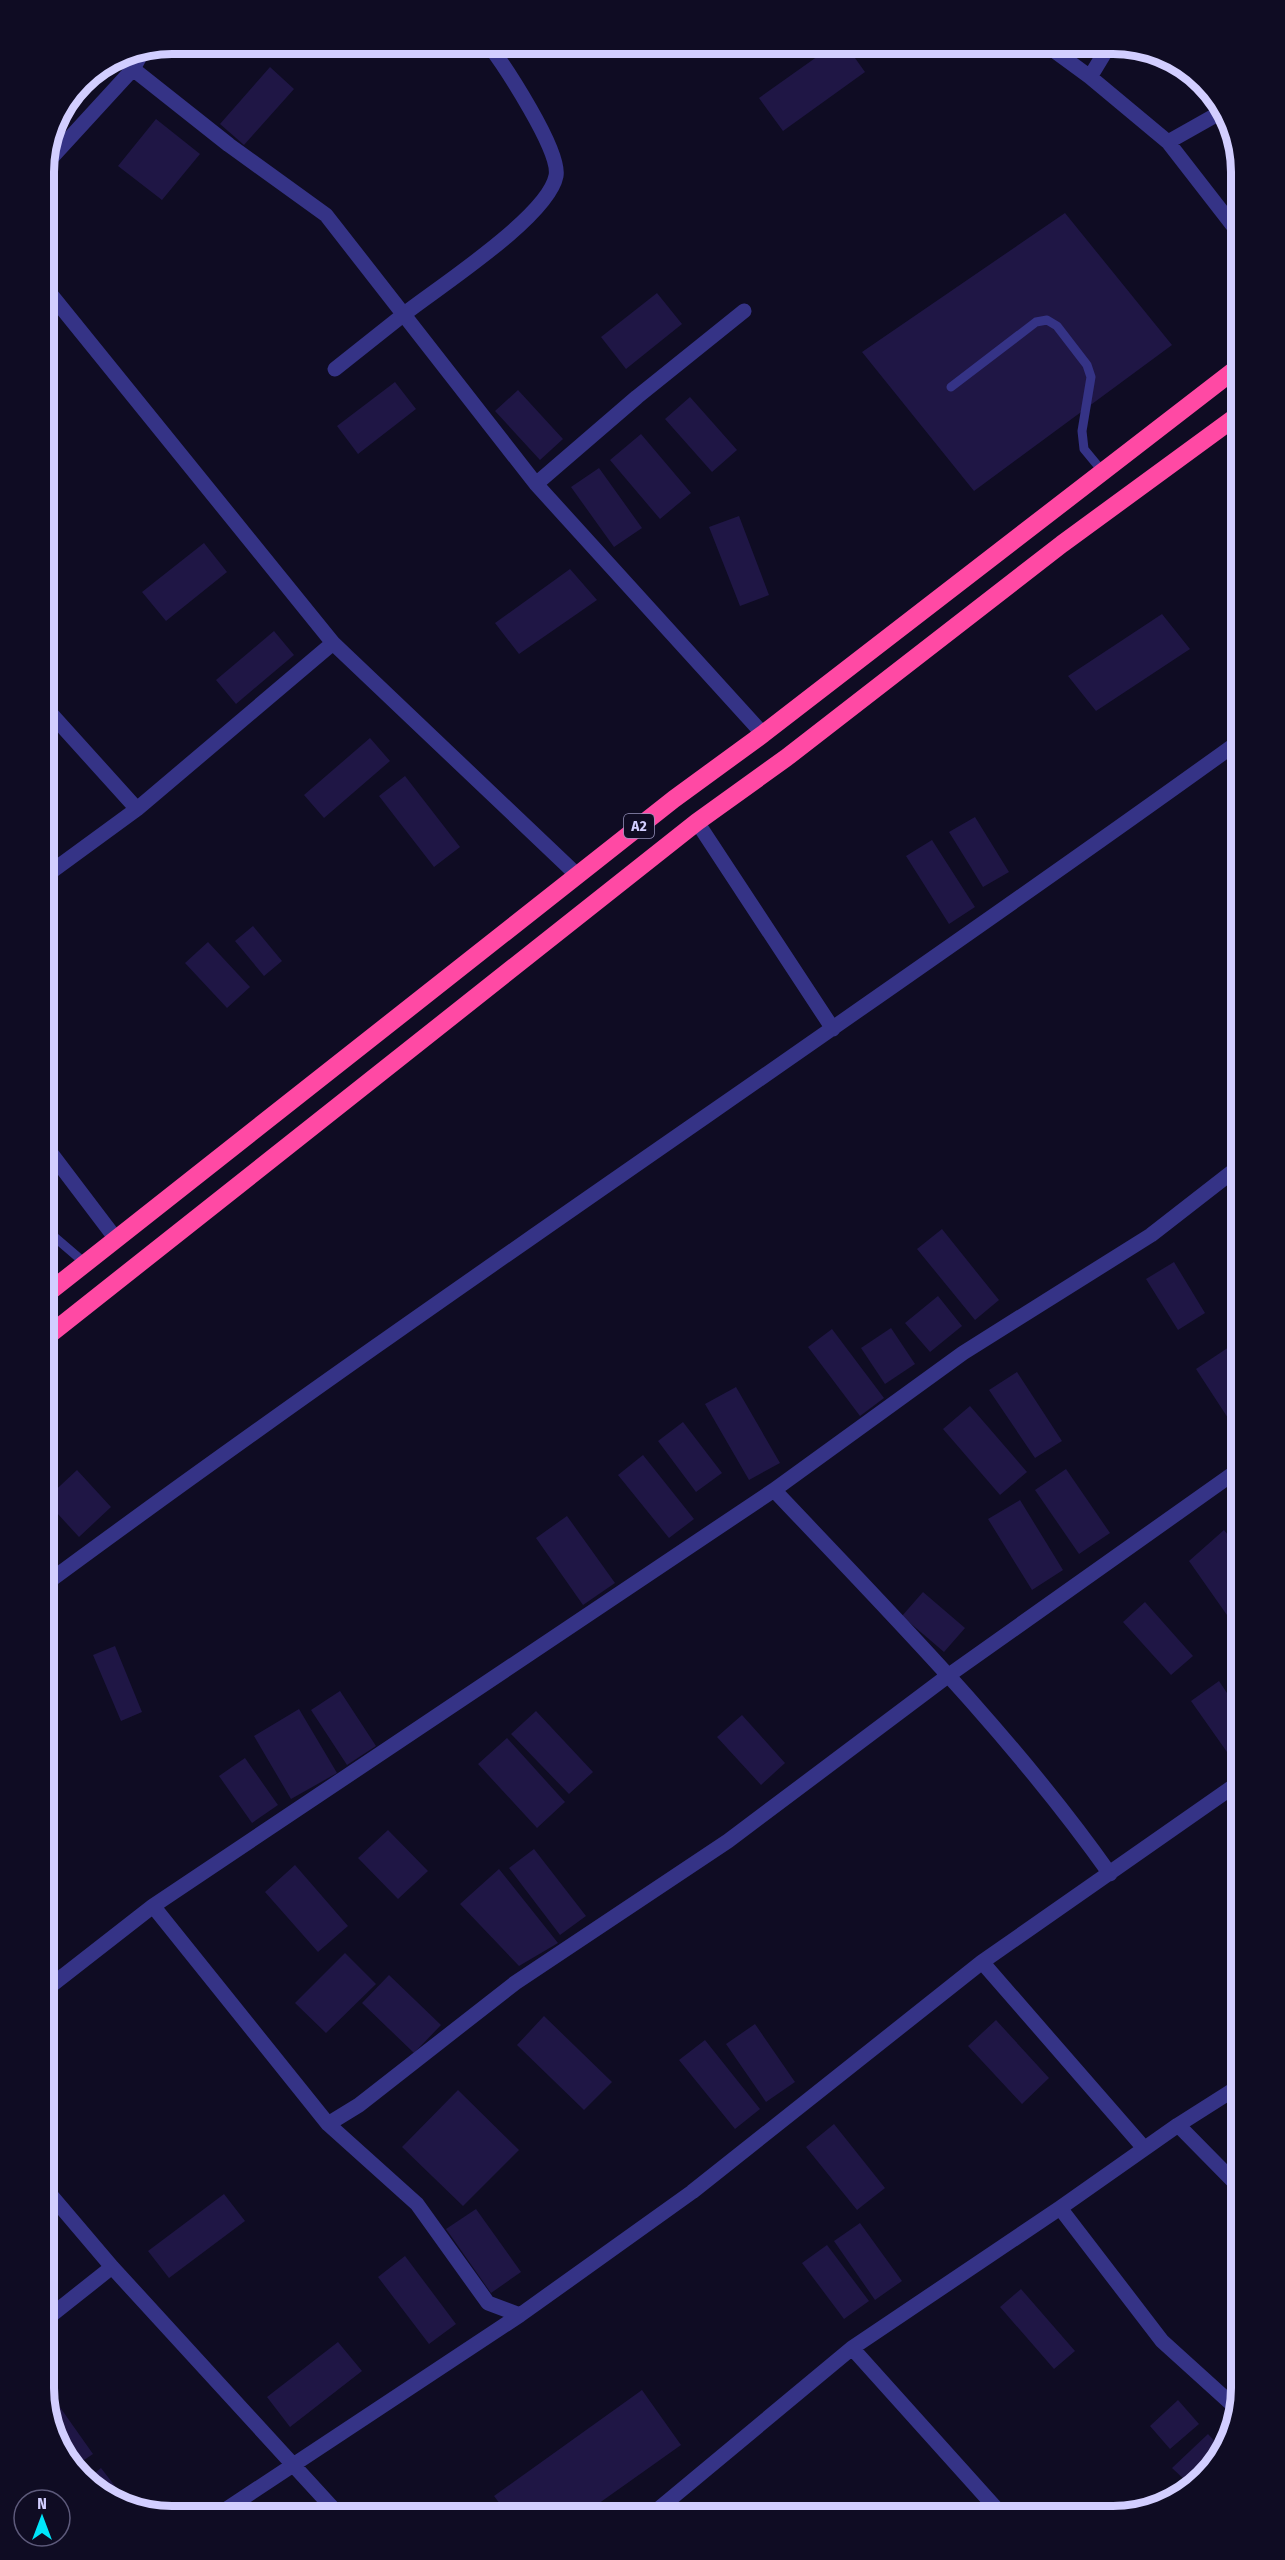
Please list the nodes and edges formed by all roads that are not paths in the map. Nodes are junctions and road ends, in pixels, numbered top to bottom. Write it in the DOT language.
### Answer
graph roads {
  1 [pos="496,54"];
  2 [pos="1059,54"];
  3 [pos="1104,54"];
  4 [pos="139,59"];
  5 [pos="133,69"];
  6 [pos="1090,77"];
  7 [pos="1216,115"];
  8 [pos="1168,142"];
  9 [pos="56,153"];
  10 [pos="1231,222"];
  11 [pos="54,298"];
  12 [pos="744,310"];
  13 [pos="403,315"];
  14 [pos="335,369"];
  15 [pos="1231,373"];
  16 [pos="951,387"];
  17 [pos="1231,421"];
  18 [pos="1103,472"];
  19 [pos="536,484"];
  20 [pos="333,643"];
  21 [pos="54,717"];
  22 [pos="763,734"];
  23 [pos="1231,748"];
  24 [pos="137,809"];
  25 [pos="697,822"];
  26 [pos="54,870"];
  27 [pos="576,874"];
  28 [pos="833,1029"];
  29 [pos="54,1157"];
  30 [pos="1231,1173"];
  31 [pos="54,1237"];
  32 [pos="116,1239"];
  33 [pos="86,1264"];
  34 [pos="54,1288"];
  35 [pos="54,1331"];
  36 [pos="1231,1476"];
  37 [pos="774,1490"];
  38 [pos="54,1578"];
  39 [pos="949,1675"];
  40 [pos="1231,1789"];
  41 [pos="1110,1874"];
  42 [pos="153,1906"];
  43 [pos="981,1962"];
  44 [pos="54,1983"];
  45 [pos="1231,2092"];
  46 [pos="328,2124"];
  47 [pos="1178,2125"];
  48 [pos="1144,2148"];
  49 [pos="1231,2178"];
  50 [pos="54,2199"];
  51 [pos="1060,2208"];
  52 [pos="112,2267"];
  53 [pos="54,2313"];
  54 [pos="520,2315"];
  55 [pos="852,2348"];
  56 [pos="1230,2403"];
  57 [pos="295,2465"];
  58 [pos="667,2504"];
  59 [pos="231,2506"];
  60 [pos="331,2506"];
  61 [pos="664,2506"];
  62 [pos="994,2506"];
  1 -- 13 [label="street"];
  2 -- 6 [label="street"];
  3 -- 6 [label="street"];
  4 -- 5 [label="street"];
  5 -- 9 [label="street"];
  5 -- 13 [label="street"];
  6 -- 8 [label="street"];
  7 -- 8 [label="street"];
  8 -- 10 [label="street"];
  11 -- 20 [label="street"];
  12 -- 19 [label="street"];
  13 -- 14 [label="street"];
  13 -- 19 [label="street"];
  15 -- 18 [label="highway, A2"];
  16 -- 18 [label="lane"];
  17 -- 25 [label="highway, A2"];
  18 -- 22 [label="highway, A2"];
  19 -- 22 [label="street"];
  20 -- 24 [label="street"];
  20 -- 27 [label="street"];
  21 -- 24 [label="street"];
  22 -- 27 [label="highway, A2"];
  23 -- 28 [label="street"];
  24 -- 26 [label="street"];
  25 -- 28 [label="street"];
  25 -- 35 [label="highway, A2"];
  27 -- 32 [label="highway, A2"];
  28 -- 38 [label="street"];
  29 -- 32 [label="street"];
  30 -- 37 [label="street"];
  31 -- 33 [label="lane"];
  32 -- 33 [label="highway, A2"];
  33 -- 34 [label="highway, A2"];
  36 -- 39 [label="street"];
  37 -- 39 [label="street"];
  37 -- 42 [label="street"];
  39 -- 41 [label="street"];
  39 -- 46 [label="street"];
  40 -- 41 [label="street"];
  41 -- 43 [label="street"];
  42 -- 44 [label="street"];
  42 -- 46 [label="street"];
  43 -- 48 [label="street"];
  43 -- 54 [label="street"];
  45 -- 47 [label="street"];
  46 -- 54 [label="street"];
  47 -- 48 [label="street"];
  47 -- 49 [label="street"];
  48 -- 51 [label="street"];
  50 -- 52 [label="street"];
  51 -- 55 [label="street"];
  51 -- 56 [label="street"];
  52 -- 53 [label="street"];
  52 -- 57 [label="street"];
  54 -- 57 [label="street"];
  55 -- 58 [label="street"];
  55 -- 62 [label="street"];
  57 -- 59 [label="street"];
  57 -- 60 [label="street"];
  58 -- 61 [label="street"];
}
